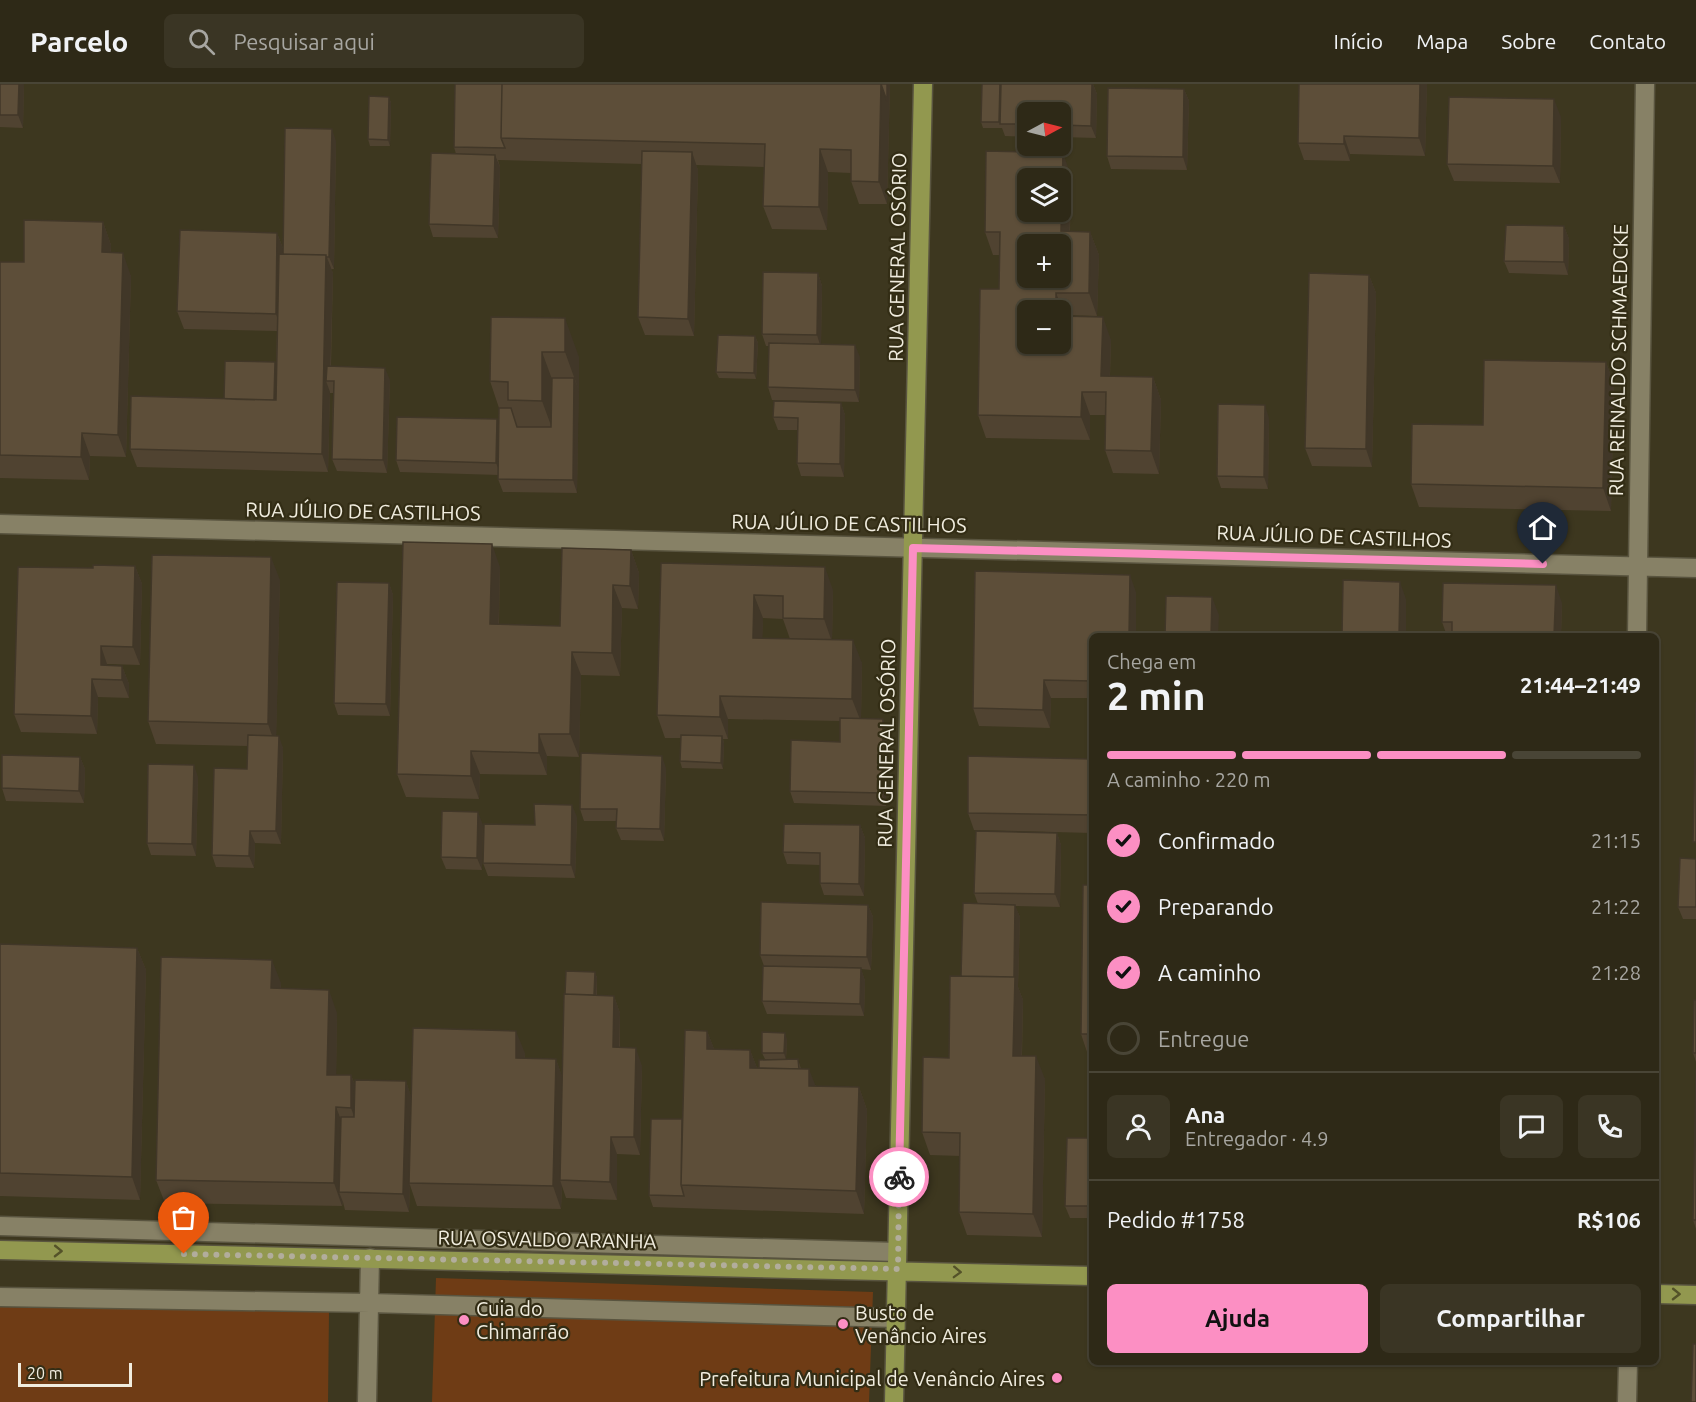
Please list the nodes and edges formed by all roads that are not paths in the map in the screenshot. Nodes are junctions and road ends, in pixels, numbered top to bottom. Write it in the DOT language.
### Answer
graph roads {
  1 [pos="923,84"];
  2 [pos="1645,84"];
  3 [pos="0,524"];
  4 [pos="913,548"];
  5 [pos="1638,566"];
  6 [pos="1696,567"];
  7 [pos="1637,633"];
  8 [pos="0,1226"];
  9 [pos="0,1250"];
  10 [pos="370,1258"];
  11 [pos="898,1261"];
  12 [pos="1089,1276"];
  13 [pos="1659,1294"];
  14 [pos="1696,1295"];
  15 [pos="0,1297"];
  16 [pos="370,1303"];
  17 [pos="896,1318"];
  18 [pos="1628,1365"];
  19 [pos="366,1402"];
  20 [pos="894,1402"];
  21 [pos="1627,1402"];
  1 -- 4 [label="main road, RUA GENERAL OSÓRIO"];
  2 -- 5 [label="street, RUA REINALDO SCHMAEDCKE"];
  3 -- 4 [label="street, RUA JÚLIO DE CASTILHOS"];
  4 -- 5 [label="street, RUA JÚLIO DE CASTILHOS"];
  4 -- 11 [label="main road, RUA GENERAL OSÓRIO"];
  5 -- 6 [label="street, RUA JÚLIO DE CASTILHOS"];
  5 -- 7 [label="street, RUA REINALDO SCHMAEDCKE"];
  8 -- 11 [label="street"];
  9 -- 10 [label="main road, RUA OSVALDO ARANHA, one-way"];
  10 -- 11 [label="main road, RUA OSVALDO ARANHA"];
  10 -- 16 [label="street"];
  11 -- 12 [label="main road, RUA OSVALDO ARANHA, one-way"];
  11 -- 17 [label="main road, RUA GENERAL OSÓRIO"];
  13 -- 14 [label="main road, one-way"];
  15 -- 16 [label="street"];
  16 -- 17 [label="street"];
  16 -- 19 [label="street"];
  17 -- 20 [label="main road, RUA GENERAL OSÓRIO"];
  18 -- 21 [label="street"];
}
